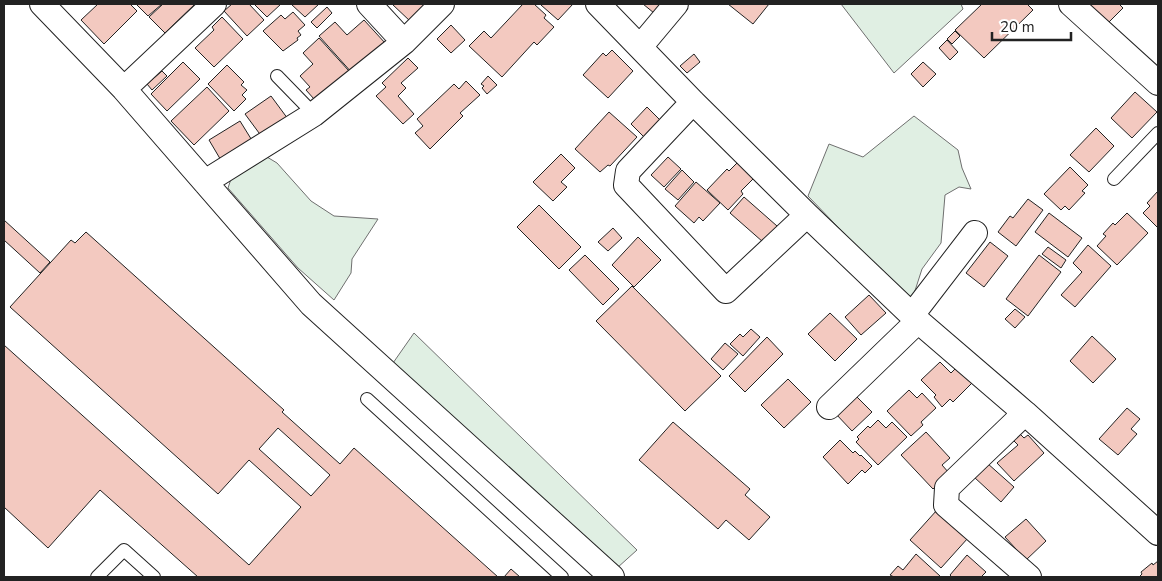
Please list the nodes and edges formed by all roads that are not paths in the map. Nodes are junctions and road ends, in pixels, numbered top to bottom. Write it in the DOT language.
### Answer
graph roads {
  1 [pos="42,4"];
  2 [pos="214,4"];
  3 [pos="369,4"];
  4 [pos="442,4"];
  5 [pos="598,4"];
  6 [pos="676,4"];
  7 [pos="1071,4"];
  8 [pos="404,42"];
  9 [pos="640,47"];
  10 [pos="277,76"];
  11 [pos="1158,83"];
  12 [pos="124,90"];
  13 [pos="692,102"];
  14 [pos="314,114"];
  15 [pos="1158,133"];
  16 [pos="1114,179"];
  17 [pos="205,182"];
  18 [pos="807,216"];
  19 [pos="975,232"];
  20 [pos="915,318"];
  21 [pos="367,399"];
  22 [pos="829,406"];
  23 [pos="1026,413"];
  24 [pos="1158,533"];
  25 [pos="97,577"];
  26 [pos="154,577"];
  27 [pos="562,577"];
  28 [pos="612,577"];
  29 [pos="1028,577"];
  1 -- 12 [label="street"];
  2 -- 12 [label="street"];
  3 -- 8 [label="street"];
  4 -- 8 [label="street"];
  5 -- 9 [label="street"];
  6 -- 9 [label="street"];
  7 -- 11 [label="street"];
  8 -- 14 [label="street"];
  9 -- 13 [label="street"];
  10 -- 14 [label="lane"];
  12 -- 17 [label="street"];
  13 -- 18 [label="street"];
  13 -- 18 [label="street"];
  14 -- 17 [label="street"];
  15 -- 16 [label="lane"];
  17 -- 28 [label="street"];
  18 -- 20 [label="street"];
  19 -- 20 [label="street"];
  20 -- 22 [label="street"];
  20 -- 23 [label="street"];
  21 -- 27 [label="lane"];
  23 -- 24 [label="street"];
  23 -- 29 [label="street"];
  25 -- 26 [label="lane"];
}
